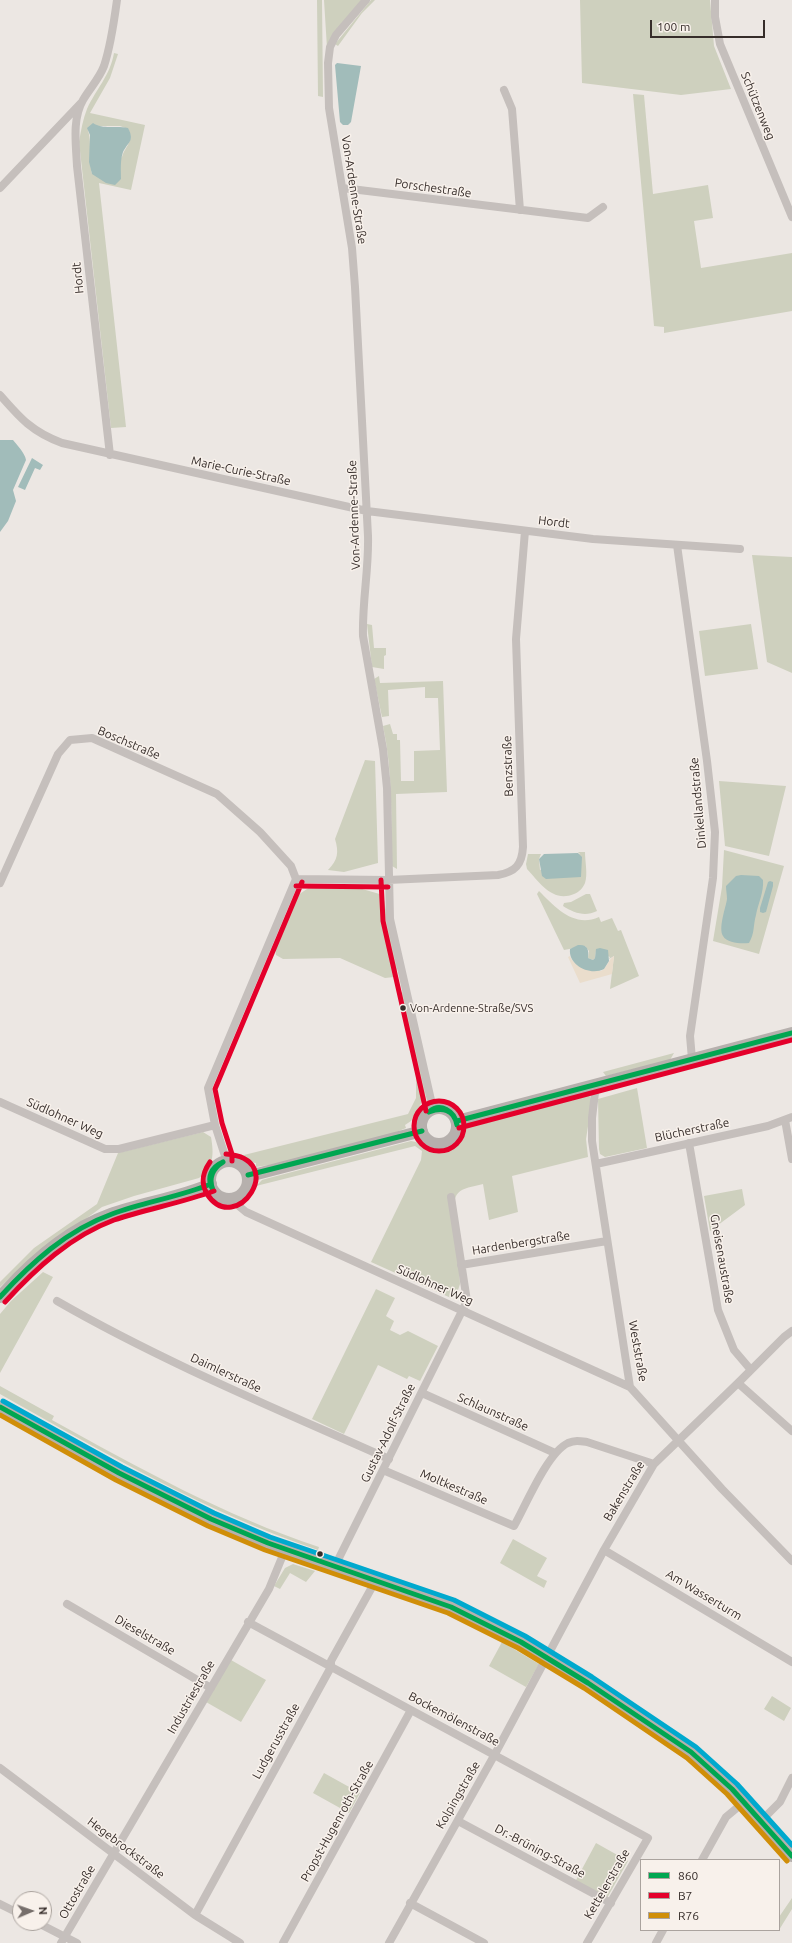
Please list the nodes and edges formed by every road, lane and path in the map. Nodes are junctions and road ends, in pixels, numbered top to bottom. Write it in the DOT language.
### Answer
graph roads {
  1 [pos="117,0"];
  2 [pos="366,0"];
  3 [pos="714,0"];
  4 [pos="504,90"];
  5 [pos="84,99"];
  6 [pos="0,188"];
  7 [pos="343,188"];
  8 [pos="603,208"];
  9 [pos="520,210"];
  10 [pos="792,217"];
  11 [pos="0,395"];
  12 [pos="110,455"];
  13 [pos="367,511"];
  14 [pos="526,531"];
  15 [pos="677,546"];
  16 [pos="740,549"];
  17 [pos="296,879"];
  18 [pos="388,880"];
  19 [pos="0,883"];
  20 [pos="792,1034"];
  21 [pos="692,1059"];
  22 [pos="596,1084"];
  23 [pos="0,1102"];
  24 [pos="433,1109"];
  25 [pos="788,1119"];
  26 [pos="457,1121"];
  27 [pos="215,1125"];
  28 [pos="422,1131"];
  29 [pos="689,1143"];
  30 [pos="792,1159"];
  31 [pos="225,1161"];
  32 [pos="596,1164"];
  33 [pos="248,1175"];
  34 [pos="211,1184"];
  35 [pos="451,1197"];
  36 [pos="235,1198"];
  37 [pos="608,1241"];
  38 [pos="461,1265"];
  39 [pos="0,1296"];
  40 [pos="57,1301"];
  41 [pos="462,1311"];
  42 [pos="792,1331"];
  43 [pos="751,1370"];
  44 [pos="738,1383"];
  45 [pos="630,1387"];
  46 [pos="422,1393"];
  47 [pos="0,1407"];
  48 [pos="792,1431"];
  49 [pos="678,1441"];
  50 [pos="555,1453"];
  51 [pos="389,1459"];
  52 [pos="654,1464"];
  53 [pos="383,1470"];
  54 [pos="285,1550"];
  55 [pos="604,1550"];
  56 [pos="792,1561"];
  57 [pos="335,1566"];
  58 [pos="376,1580"];
  59 [pos="67,1604"];
  60 [pos="248,1622"];
  61 [pos="547,1657"];
  62 [pos="792,1662"];
  63 [pos="331,1667"];
  64 [pos="211,1688"];
  65 [pos="411,1710"];
  66 [pos="495,1754"];
  67 [pos="0,1768"];
  68 [pos="792,1778"];
  69 [pos="744,1802"];
  70 [pos="458,1820"];
  71 [pos="761,1821"];
  72 [pos="648,1838"];
  73 [pos="114,1853"];
  74 [pos="792,1856"];
  75 [pos="703,1859"];
  76 [pos="410,1903"];
  77 [pos="610,1903"];
  78 [pos="0,1904"];
  79 [pos="12,1910"];
  80 [pos="195,1915"];
  81 [pos="50,1931"];
  82 [pos="662,1931"];
  83 [pos="63,1940"];
  84 [pos="77,1943"];
  85 [pos="240,1943"];
  86 [pos="283,1943"];
  87 [pos="389,1943"];
  88 [pos="484,1943"];
  89 [pos="587,1943"];
  90 [pos="656,1943"];
  1 -- 5 [label="street, Hordt"];
  2 -- 7 [label="street, Von-Ardenne-Straße"];
  3 -- 10 [label="street, Schützenweg"];
  4 -- 9 [label="street"];
  5 -- 6 [label="street, Hordt"];
  5 -- 12 [label="street, Hordt"];
  7 -- 9 [label="street, Porschestraße"];
  7 -- 13 [label="street, Von-Ardenne-Straße"];
  8 -- 9 [label="street, Porschestraße"];
  11 -- 12 [label="street, Marie-Curie-Straße"];
  12 -- 13 [label="street, Marie-Curie-Straße"];
  13 -- 14 [label="street, Hordt"];
  13 -- 18 [label="street, Von-Ardenne-Straße"];
  14 -- 15 [label="street, Hordt"];
  14 -- 18 [label="street, Benzstraße"];
  15 -- 16 [label="street, Hordt"];
  15 -- 21 [label="street, Dinkellandstraße"];
  17 -- 18 [label="street"];
  17 -- 19 [label="street, Boschstraße"];
  17 -- 27 [label="street"];
  18 -- 24 [label="street, Von-Ardenne-Straße"];
  20 -- 21 [label="street"];
  21 -- 22 [label="street"];
  22 -- 26 [label="street"];
  22 -- 32 [label="street, Weststraße"];
  23 -- 27 [label="street, Südlohner Weg"];
  24 -- 26 [label="street"];
  24 -- 28 [label="street"];
  25 -- 29 [label="street, Blücherstraße"];
  25 -- 30 [label="street"];
  26 -- 28 [label="street"];
  27 -- 31 [label="street"];
  28 -- 33 [label="street"];
  29 -- 32 [label="street, Blücherstraße"];
  29 -- 43 [label="street, Gneisenaustraße"];
  31 -- 33 [label="street"];
  31 -- 34 [label="street"];
  32 -- 37 [label="street, Weststraße"];
  33 -- 36 [label="street"];
  34 -- 36 [label="street"];
  34 -- 39 [label="street"];
  35 -- 38 [label="street"];
  36 -- 41 [label="street, Südlohner Weg"];
  37 -- 38 [label="street, Hardenbergstraße"];
  37 -- 45 [label="street, Weststraße"];
  38 -- 41 [label="street, Hardenbergstraße"];
  40 -- 51 [label="street, Daimlerstraße"];
  41 -- 45 [label="street, Südlohner Weg"];
  41 -- 46 [label="street, Gustav-Adolf-Straße"];
  42 -- 43 [label="street, Bakenstraße"];
  43 -- 44 [label="street, Bakenstraße"];
  44 -- 48 [label="street"];
  44 -- 49 [label="street, Bakenstraße"];
  45 -- 49 [label="street, Weststraße"];
  46 -- 50 [label="street, Schlaunstraße"];
  46 -- 51 [label="street, Gustav-Adolf-Straße"];
  47 -- 54 [label="street"];
  49 -- 52 [label="street, Bakenstraße"];
  49 -- 56 [label="street, Weststraße"];
  50 -- 52 [label="street"];
  50 -- 53 [label="street, Moltkestraße"];
  51 -- 53 [label="street, Gustav-Adolf-Straße"];
  52 -- 55 [label="street, Bakenstraße"];
  53 -- 57 [label="street, Gustav-Adolf-Straße"];
  54 -- 57 [label="street"];
  54 -- 60 [label="street, Industriestraße"];
  55 -- 61 [label="street, Bakenstraße"];
  55 -- 62 [label="street, Am Wasserturm"];
  57 -- 58 [label="street"];
  58 -- 61 [label="street"];
  58 -- 63 [label="street, Ludgerusstraße"];
  59 -- 64 [label="street, Dieselstraße"];
  60 -- 63 [label="street, Bockemölenstraße"];
  60 -- 64 [label="street, Industriestraße"];
  61 -- 66 [label="street, Kolpingstraße"];
  61 -- 69 [label="street"];
  63 -- 65 [label="street, Bockemölenstraße"];
  63 -- 80 [label="street, Ludgerusstraße"];
  64 -- 73 [label="street, Industriestraße"];
  65 -- 66 [label="street, Bockemölenstraße"];
  65 -- 86 [label="street, Propst-Hugenroth-Straße"];
  66 -- 70 [label="street, Kolpingstraße"];
  66 -- 72 [label="street, Bockemölenstraße"];
  67 -- 73 [label="street, Hegebrockstraße"];
  68 -- 71 [label="street"];
  69 -- 71 [label="street"];
  69 -- 75 [label="street"];
  70 -- 76 [label="street, Kolpingstraße"];
  70 -- 77 [label="street, Dr.-Brüning-Straße"];
  71 -- 74 [label="street"];
  72 -- 77 [label="street, Kettelerstraße"];
  73 -- 80 [label="street, Hegebrockstraße"];
  73 -- 83 [label="street, Ottostraße"];
  76 -- 87 [label="street, Kolpingstraße"];
  76 -- 88 [label="street"];
  77 -- 89 [label="street, Kettelerstraße"];
  78 -- 79 [label="street"];
  80 -- 85 [label="street, Hegebrockstraße"];
  81 -- 83 [label="street"];
  82 -- 90 [label="street"];
  83 -- 84 [label="street"];
}
